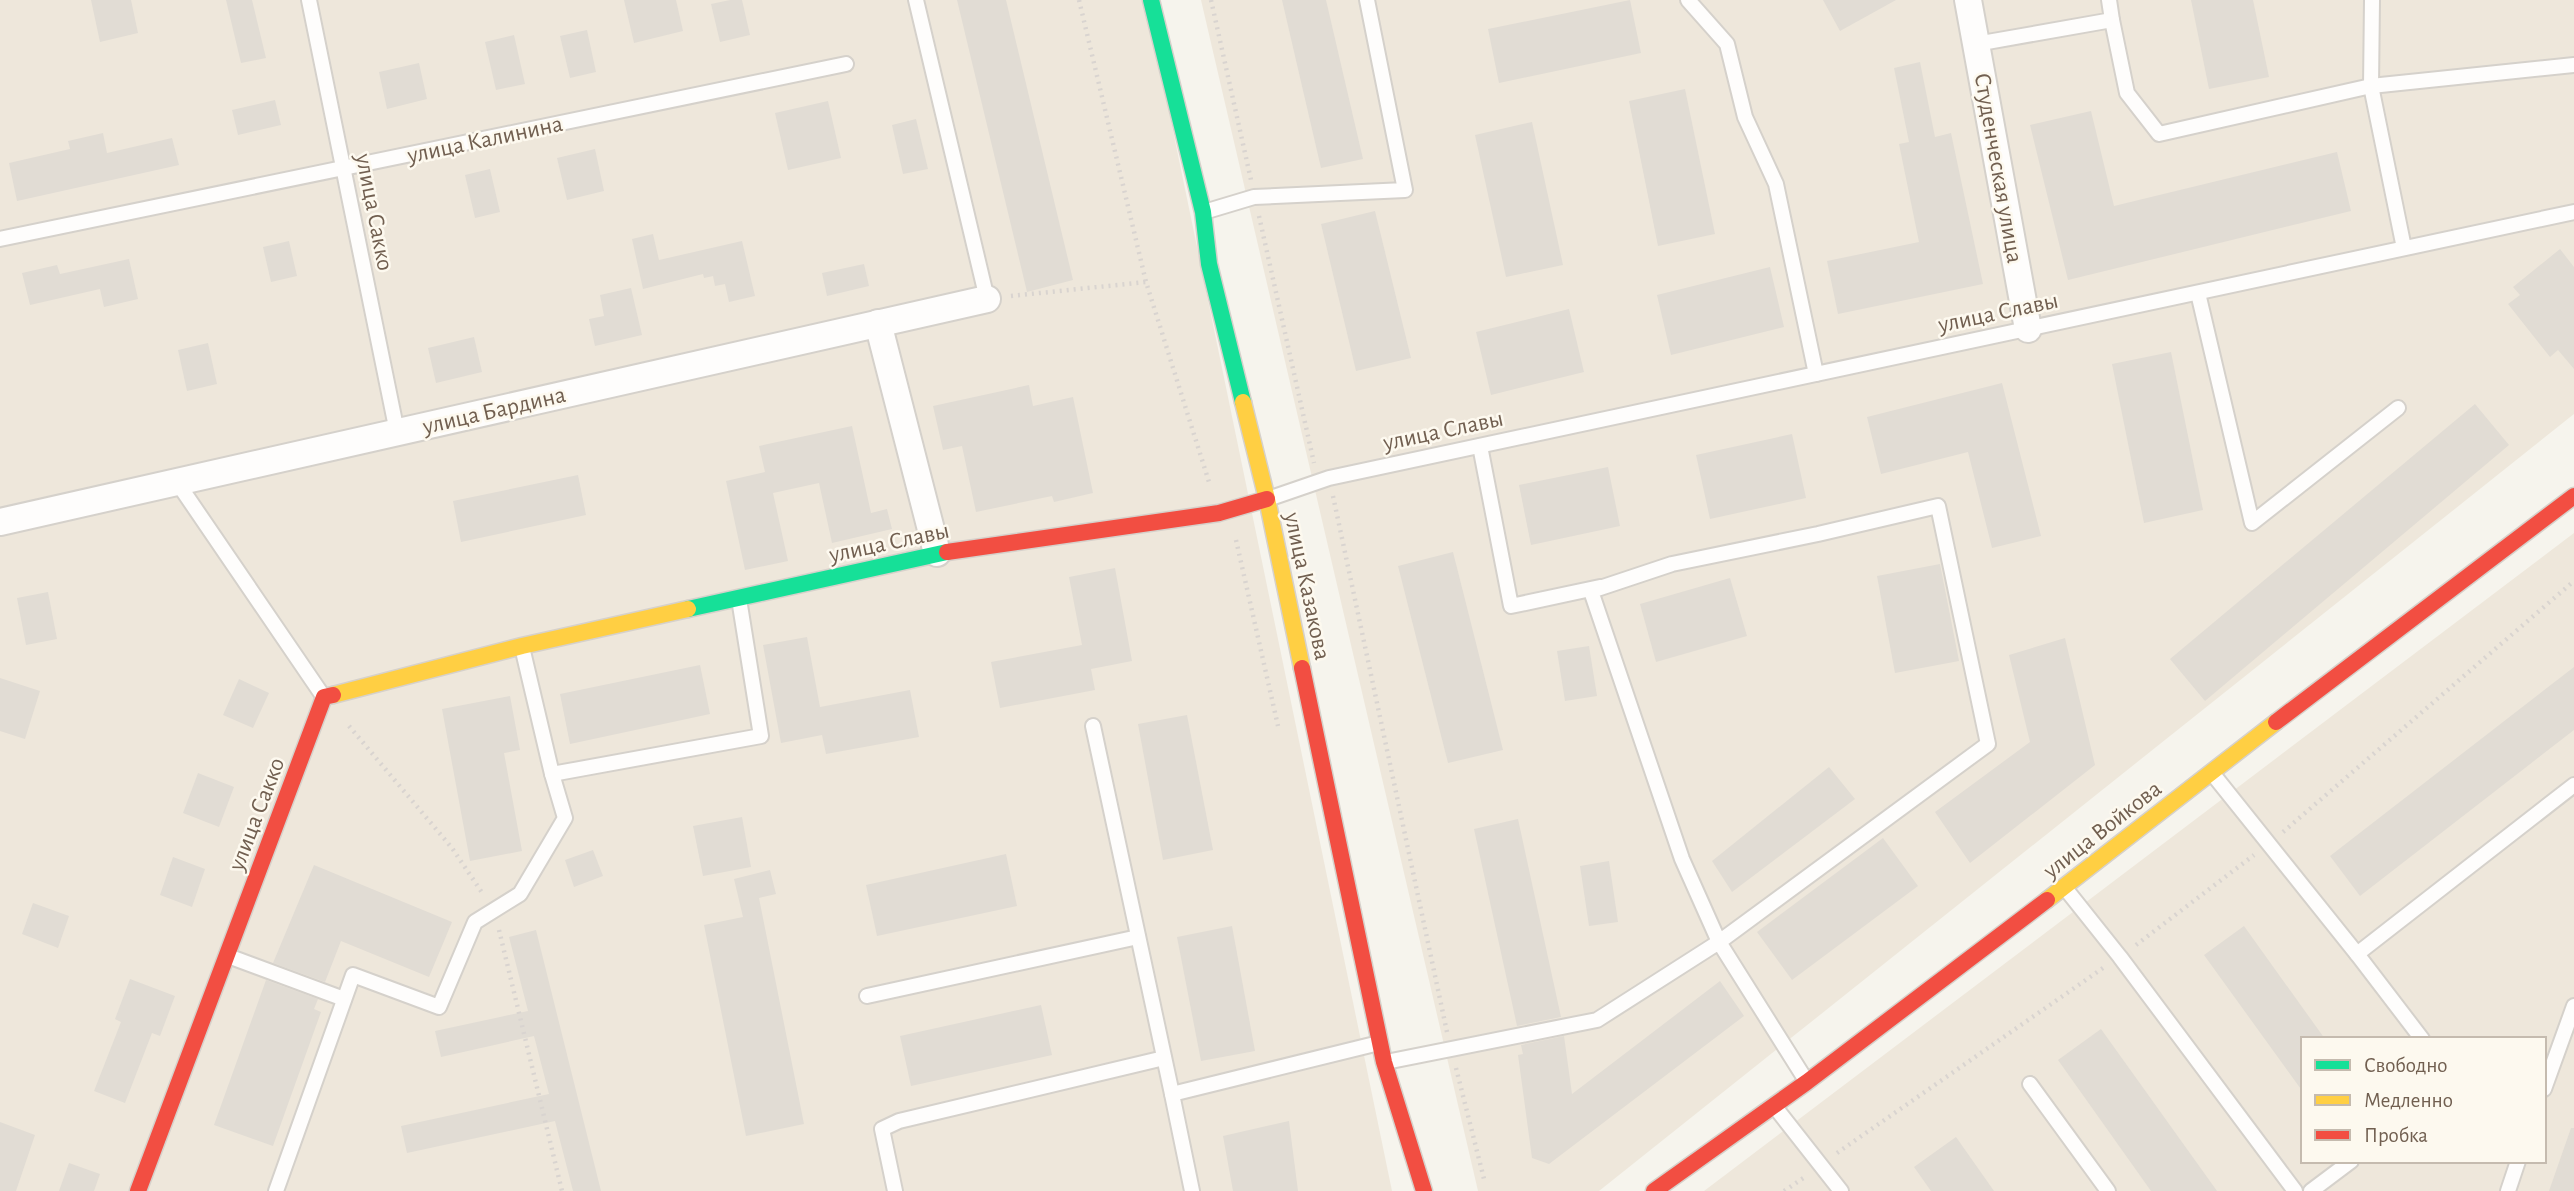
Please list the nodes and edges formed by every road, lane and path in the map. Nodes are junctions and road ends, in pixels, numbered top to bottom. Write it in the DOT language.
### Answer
graph roads {
  1 [pos="309,0"];
  2 [pos="916,0"];
  3 [pos="1152,0"];
  4 [pos="1211,0"];
  5 [pos="1367,0"];
  6 [pos="1688,0"];
  7 [pos="1968,0"];
  8 [pos="2109,0"];
  9 [pos="2372,0"];
  10 [pos="2112,20"];
  11 [pos="1976,44"];
  12 [pos="846,64"];
  13 [pos="2574,65"];
  14 [pos="2371,86"];
  15 [pos="343,168"];
  16 [pos="1254,197"];
  17 [pos="1203,212"];
  18 [pos="2574,212"];
  19 [pos="0,239"];
  20 [pos="2404,248"];
  21 [pos="1146,282"];
  22 [pos="2198,293"];
  23 [pos="987,299"];
  24 [pos="878,323"];
  25 [pos="2030,332"];
  26 [pos="1816,374"];
  27 [pos="2398,408"];
  28 [pos="397,432"];
  29 [pos="1480,446"];
  30 [pos="1329,478"];
  31 [pos="177,482"];
  32 [pos="2574,496"];
  33 [pos="1266,499"];
  34 [pos="1,523"];
  35 [pos="937,553"];
  36 [pos="2574,581"];
  37 [pos="1606,586"];
  38 [pos="739,597"];
  39 [pos="522,646"];
  40 [pos="324,697"];
  41 [pos="1093,726"];
  42 [pos="2210,772"];
  43 [pos="552,774"];
  44 [pos="2574,785"];
  45 [pos="2269,843"];
  46 [pos="2065,887"];
  47 [pos="1138,937"];
  48 [pos="1719,942"];
  49 [pos="2357,954"];
  50 [pos="226,955"];
  51 [pos="2120,957"];
  52 [pos="867,996"];
  53 [pos="344,999"];
  54 [pos="2574,1006"];
  55 [pos="2420,1037"];
  56 [pos="1380,1043"];
  57 [pos="1451,1048"];
  58 [pos="1164,1058"];
  59 [pos="1384,1062"];
  60 [pos="1807,1083"];
  61 [pos="2546,1083"];
  62 [pos="2030,1084"];
  63 [pos="1172,1094"];
  64 [pos="1774,1107"];
  65 [pos="2348,1163"];
  66 [pos="2517,1163"];
  67 [pos="1821,1165"];
  68 [pos="1484,1179"];
  69 [pos="1423,1186"];
  70 [pos="138,1191"];
  71 [pos="276,1191"];
  72 [pos="895,1191"];
  73 [pos="1192,1191"];
  74 [pos="1442,1191"];
  75 [pos="1654,1191"];
  76 [pos="1784,1191"];
  77 [pos="1841,1191"];
  78 [pos="2108,1191"];
  79 [pos="2295,1191"];
  80 [pos="2311,1191"];
  81 [pos="2508,1191"];
  1 -- 15 [label="lane, улица Сакко"];
  2 -- 23 [label="lane"];
  3 -- 17 [label="main road, улица Казакова"];
  4 -- 16 [label="path"];
  5 -- 16 [label="lane"];
  6 -- 26 [label="lane"];
  7 -- 11 [label="street, Студенческая улица"];
  8 -- 10 [label="lane"];
  9 -- 14 [label="lane"];
  10 -- 11 [label="lane"];
  10 -- 14 [label="lane"];
  11 -- 25 [label="street, Студенческая улица"];
  12 -- 15 [label="lane, улица Калинина"];
  13 -- 14 [label="lane"];
  14 -- 20 [label="lane"];
  15 -- 19 [label="lane, улица Калинина"];
  15 -- 28 [label="lane, улица Сакко"];
  16 -- 17 [label="lane"];
  16 -- 30 [label="path"];
  17 -- 33 [label="main road, улица Казакова"];
  18 -- 20 [label="lane, улица Славы"];
  20 -- 22 [label="lane, улица Славы"];
  21 -- 23 [label="path"];
  22 -- 25 [label="lane, улица Славы"];
  22 -- 27 [label="lane"];
  23 -- 24 [label="street, улица Бардина"];
  24 -- 28 [label="street, улица Бардина"];
  24 -- 35 [label="street"];
  25 -- 26 [label="lane, улица Славы"];
  26 -- 29 [label="lane, улица Славы"];
  28 -- 31 [label="street, улица Бардина"];
  29 -- 30 [label="lane, улица Славы"];
  29 -- 37 [label="lane"];
  30 -- 33 [label="lane, улица Славы"];
  30 -- 57 [label="path"];
  31 -- 34 [label="street, улица Бардина"];
  31 -- 40 [label="lane"];
  32 -- 42 [label="main road, улица Войкова"];
  33 -- 35 [label="main road, улица Славы"];
  33 -- 56 [label="main road, улица Казакова"];
  35 -- 38 [label="main road, улица Славы"];
  36 -- 45 [label="path"];
  37 -- 48 [label="lane"];
  37 -- 48 [label="lane"];
  38 -- 39 [label="main road, улица Славы"];
  38 -- 43 [label="lane"];
  39 -- 40 [label="main road, улица Славы"];
  39 -- 43 [label="lane"];
  40 -- 50 [label="main road, улица Сакко"];
  41 -- 47 [label="lane"];
  42 -- 45 [label="lane"];
  42 -- 46 [label="main road, улица Войкова"];
  43 -- 53 [label="lane"];
  44 -- 49 [label="lane"];
  45 -- 49 [label="lane"];
  45 -- 51 [label="path"];
  46 -- 51 [label="lane"];
  46 -- 60 [label="main road, улица Войкова"];
  47 -- 52 [label="lane"];
  47 -- 58 [label="lane"];
  48 -- 57 [label="lane"];
  48 -- 60 [label="lane"];
  49 -- 55 [label="lane"];
  50 -- 53 [label="lane"];
  50 -- 70 [label="main road, улица Сакко"];
  51 -- 67 [label="path"];
  51 -- 79 [label="lane"];
  53 -- 71 [label="lane"];
  54 -- 61 [label="lane"];
  56 -- 59 [label="main road, улица Казакова"];
  56 -- 63 [label="lane"];
  57 -- 59 [label="lane"];
  57 -- 68 [label="path"];
  58 -- 63 [label="lane"];
  58 -- 72 [label="lane"];
  59 -- 69 [label="main road, улица Казакова"];
  60 -- 64 [label="main road, улица Войкова"];
  62 -- 78 [label="lane"];
  63 -- 73 [label="lane"];
  64 -- 67 [label="lane"];
  64 -- 75 [label="main road, улица Войкова"];
  65 -- 80 [label="lane"];
  66 -- 81 [label="lane"];
  67 -- 76 [label="path"];
  67 -- 77 [label="lane"];
  69 -- 74 [label="main road, улица Казакова"];
}
